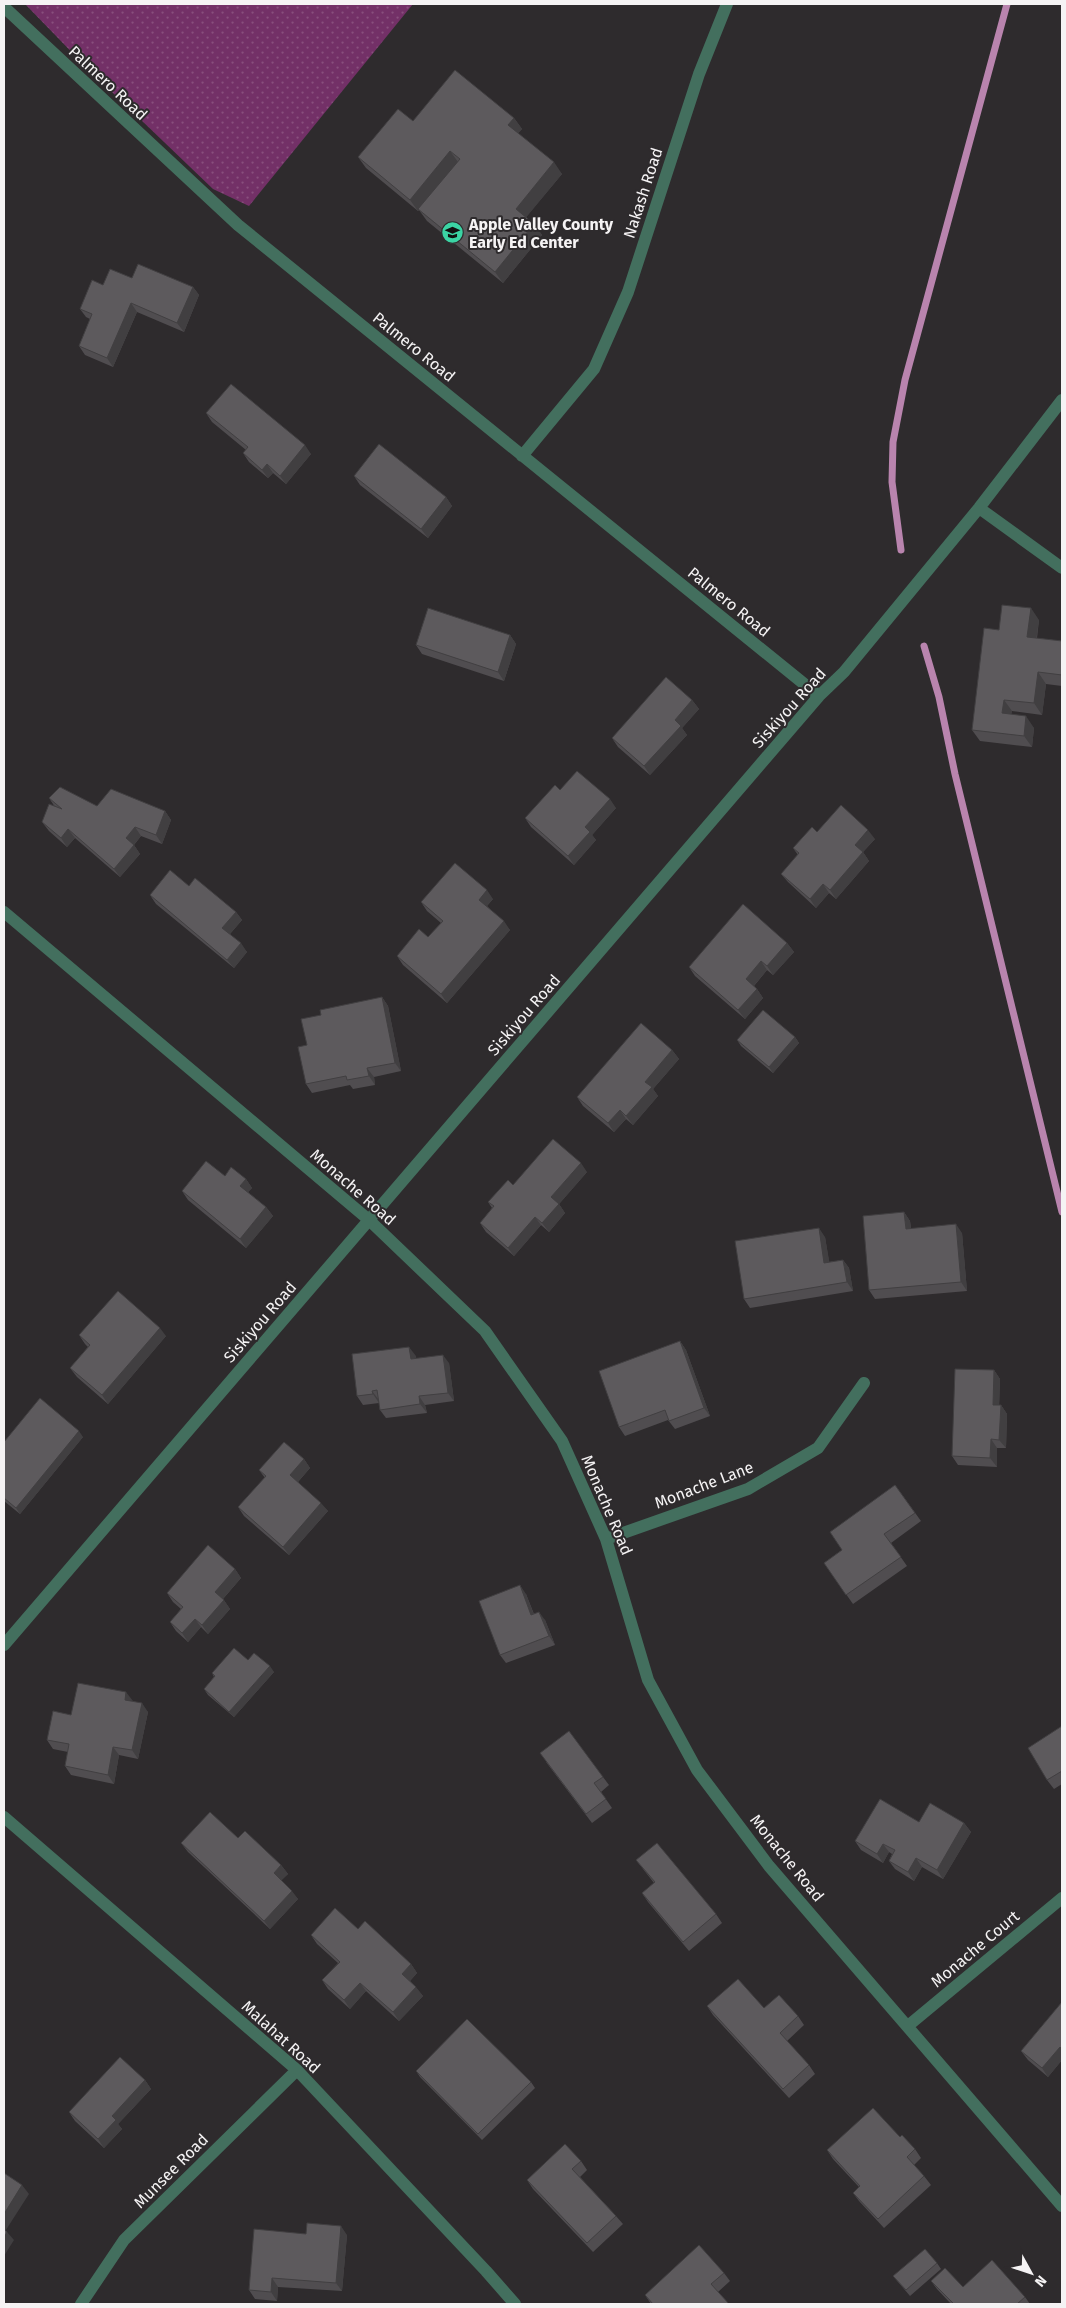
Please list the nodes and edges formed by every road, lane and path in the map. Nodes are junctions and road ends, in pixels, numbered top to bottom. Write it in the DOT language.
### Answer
graph roads {
  1 [pos="727,4"];
  2 [pos="4,7"];
  3 [pos="1062,400"];
  4 [pos="522,456"];
  5 [pos="979,508"];
  6 [pos="1062,568"];
  7 [pos="819,696"];
  8 [pos="4,912"];
  9 [pos="369,1220"];
  10 [pos="864,1383"];
  11 [pos="606,1539"];
  12 [pos="4,1645"];
  13 [pos="4,1817"];
  14 [pos="1062,1898"];
  15 [pos="909,2025"];
  16 [pos="297,2070"];
  17 [pos="1062,2206"];
  18 [pos="81,2304"];
  19 [pos="515,2304"];
  1 -- 4 [label="street, Nakash Road"];
  2 -- 4 [label="street, Palmero Road"];
  3 -- 5 [label="street, Siskiyou Road"];
  4 -- 7 [label="street, Palmero Road"];
  5 -- 6 [label="street"];
  5 -- 7 [label="street, Siskiyou Road"];
  7 -- 9 [label="street, Siskiyou Road"];
  8 -- 9 [label="street, Monache Road"];
  9 -- 11 [label="street, Monache Road"];
  9 -- 12 [label="street, Siskiyou Road"];
  10 -- 11 [label="street, Monache Lane"];
  11 -- 15 [label="street, Monache Road"];
  13 -- 16 [label="street, Malahat Road"];
  14 -- 15 [label="street, Monache Court"];
  15 -- 17 [label="street, Monache Road"];
  16 -- 18 [label="street, Munsee Road"];
  16 -- 19 [label="street, Malahat Road"];
}
